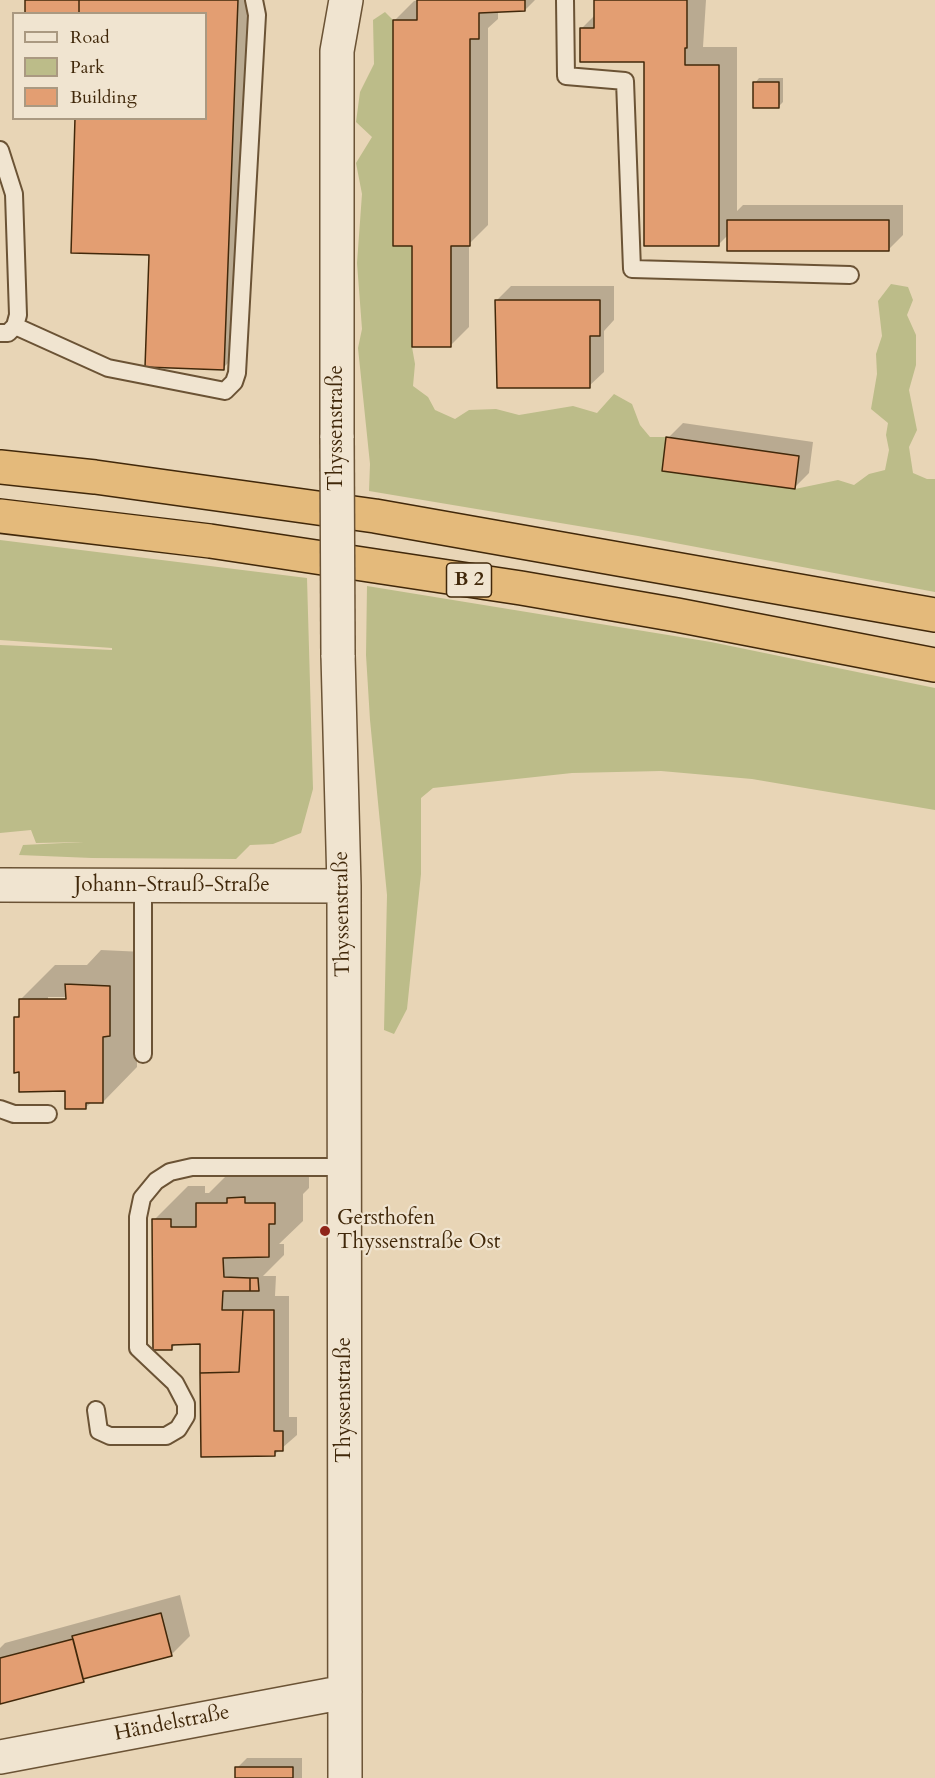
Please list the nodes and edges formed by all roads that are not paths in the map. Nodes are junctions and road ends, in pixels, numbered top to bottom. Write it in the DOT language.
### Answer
graph roads {
  1 [pos="254,0"];
  2 [pos="324,0"];
  3 [pos="346,0"];
  4 [pos="565,0"];
  5 [pos="337,51"];
  6 [pos="0,150"];
  7 [pos="850,275"];
  8 [pos="7,329"];
  9 [pos="0,467"];
  10 [pos="0,516"];
  11 [pos="935,615"];
  12 [pos="935,665"];
  13 [pos="143,886"];
  14 [pos="344,886"];
  15 [pos="3,890"];
  16 [pos="143,1054"];
  17 [pos="0,1109"];
  18 [pos="48,1114"];
  19 [pos="344,1167"];
  20 [pos="96,1410"];
  21 [pos="345,1692"];
  22 [pos="0,1756"];
  23 [pos="345,1778"];
  1 -- 8 [label="lane"];
  2 -- 5 [label="street, Thyssenstraße"];
  3 -- 5 [label="street, Thyssenstraße"];
  4 -- 7 [label="lane"];
  5 -- 14 [label="street, Thyssenstraße, bridge"];
  6 -- 8 [label="lane"];
  9 -- 11 [label="highway, B 2"];
  10 -- 12 [label="highway, B 2"];
  13 -- 14 [label="street, Johann-Strauß-Straße"];
  13 -- 15 [label="street, Johann-Strauß-Straße"];
  13 -- 16 [label="lane"];
  14 -- 19 [label="street, Thyssenstraße"];
  17 -- 18 [label="lane"];
  19 -- 20 [label="lane"];
  19 -- 21 [label="street, Thyssenstraße"];
  21 -- 22 [label="street, Händelstraße"];
  21 -- 23 [label="street, Thyssenstraße"];
}
